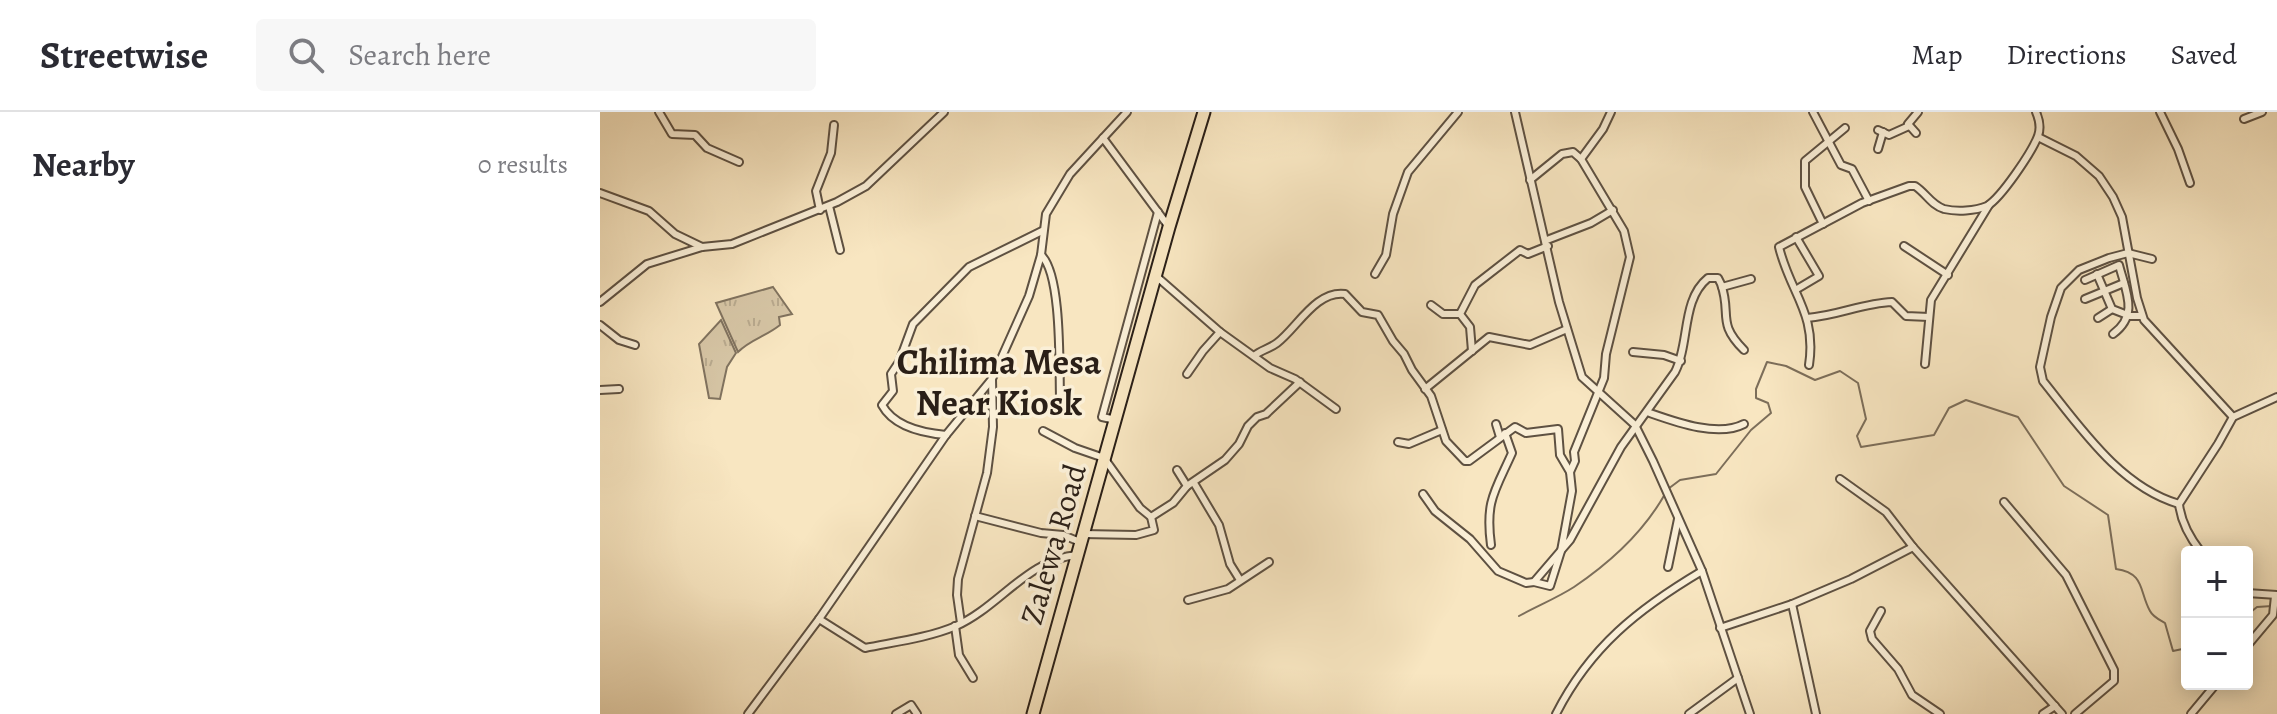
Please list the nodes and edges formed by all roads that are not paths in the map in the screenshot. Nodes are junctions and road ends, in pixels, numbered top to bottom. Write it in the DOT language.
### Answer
graph roads {
  1 [pos="659,112"];
  2 [pos="944,112"];
  3 [pos="1127,112"];
  4 [pos="1204,112"];
  5 [pos="1458,112"];
  6 [pos="1515,112"];
  7 [pos="1611,112"];
  8 [pos="1813,112"];
  9 [pos="1918,112"];
  10 [pos="2036,112"];
  11 [pos="2160,112"];
  12 [pos="2262,112"];
  13 [pos="2244,119"];
  14 [pos="834,125"];
  15 [pos="1909,126"];
  16 [pos="1845,128"];
  17 [pos="1916,133"];
  18 [pos="2038,137"];
  19 [pos="1103,138"];
  20 [pos="1828,143"];
  21 [pos="1878,149"];
  22 [pos="1581,159"];
  23 [pos="739,162"];
  24 [pos="1530,180"];
  25 [pos="2190,183"];
  26 [pos="600,193"];
  27 [pos="1869,201"];
  28 [pos="1989,205"];
  29 [pos="829,206"];
  30 [pos="820,210"];
  31 [pos="1613,210"];
  32 [pos="1158,212"];
  33 [pos="1823,224"];
  34 [pos="1169,227"];
  35 [pos="1042,231"];
  36 [pos="1796,237"];
  37 [pos="1548,243"];
  38 [pos="1904,246"];
  39 [pos="702,247"];
  40 [pos="840,250"];
  41 [pos="2128,253"];
  42 [pos="1041,255"];
  43 [pos="2152,259"];
  44 [pos="1375,274"];
  45 [pos="2097,274"];
  46 [pos="1948,275"];
  47 [pos="1156,276"];
  48 [pos="1751,279"];
  49 [pos="2085,280"];
  50 [pos="2124,283"];
  51 [pos="1722,287"];
  52 [pos="1797,289"];
  53 [pos="2104,291"];
  54 [pos="2085,299"];
  55 [pos="600,302"];
  56 [pos="1431,305"];
  57 [pos="2112,309"];
  58 [pos="1460,314"];
  59 [pos="2129,315"];
  60 [pos="2142,316"];
  61 [pos="1929,317"];
  62 [pos="1807,318"];
  63 [pos="2098,318"];
  64 [pos="600,325"];
  65 [pos="1567,329"];
  66 [pos="1220,332"];
  67 [pos="2113,334"];
  68 [pos="635,345"];
  69 [pos="1744,350"];
  70 [pos="1472,351"];
  71 [pos="1633,352"];
  72 [pos="1254,356"];
  73 [pos="1681,361"];
  74 [pos="1925,364"];
  75 [pos="1809,365"];
  76 [pos="1187,374"];
  77 [pos="992,379"];
  78 [pos="1300,382"];
  79 [pos="619,389"];
  80 [pos="1425,389"];
  81 [pos="600,390"];
  82 [pos="1598,394"];
  83 [pos="1060,397"];
  84 [pos="2277,397"];
  85 [pos="1336,409"];
  86 [pos="1647,412"];
  87 [pos="2233,417"];
  88 [pos="1116,420"];
  89 [pos="1496,424"];
  90 [pos="1744,424"];
  91 [pos="1635,425"];
  92 [pos="1442,430"];
  93 [pos="1043,431"];
  94 [pos="946,435"];
  95 [pos="1502,435"];
  96 [pos="1398,442"];
  97 [pos="1104,458"];
  98 [pos="1177,470"];
  99 [pos="1570,472"];
  100 [pos="1840,479"];
  101 [pos="1191,484"];
  102 [pos="1423,494"];
  103 [pos="2004,502"];
  104 [pos="2179,504"];
  105 [pos="1679,515"];
  106 [pos="975,516"];
  107 [pos="1151,517"];
  108 [pos="1063,535"];
  109 [pos="1082,538"];
  110 [pos="1491,545"];
  111 [pos="2196,546"];
  112 [pos="1913,547"];
  113 [pos="1561,551"];
  114 [pos="1077,555"];
  115 [pos="1059,556"];
  116 [pos="1269,562"];
  117 [pos="1668,567"];
  118 [pos="1702,571"];
  119 [pos="1240,580"];
  120 [pos="1534,582"];
  121 [pos="2253,594"];
  122 [pos="2276,596"];
  123 [pos="1188,600"];
  124 [pos="1792,604"];
  125 [pos="1881,611"];
  126 [pos="819,619"];
  127 [pos="958,624"];
  128 [pos="1720,628"];
  129 [pos="2253,639"];
  130 [pos="973,678"];
  131 [pos="1738,678"];
  132 [pos="2211,690"];
  133 [pos="2055,706"];
  134 [pos="748,714"];
  135 [pos="896,714"];
  136 [pos="917,714"];
  137 [pos="1033,714"];
  138 [pos="1556,714"];
  139 [pos="1689,714"];
  140 [pos="1750,714"];
  141 [pos="1816,714"];
  142 [pos="1940,714"];
  143 [pos="2043,714"];
  144 [pos="2062,714"];
  145 [pos="2075,714"];
  146 [pos="2191,714"];
  1 -- 23 [label="street"];
  2 -- 29 [label="street"];
  3 -- 19 [label="street"];
  4 -- 34 [label="highway, Zalewa Road"];
  5 -- 44 [label="street"];
  6 -- 24 [label="street"];
  7 -- 22 [label="street"];
  8 -- 20 [label="street"];
  9 -- 15 [label="street"];
  10 -- 18 [label="street"];
  11 -- 25 [label="street"];
  12 -- 13 [label="street"];
  14 -- 30 [label="street"];
  15 -- 17 [label="street"];
  15 -- 21 [label="street"];
  16 -- 20 [label="street"];
  18 -- 28 [label="street"];
  18 -- 41 [label="street"];
  19 -- 32 [label="street"];
  19 -- 35 [label="street"];
  20 -- 27 [label="street"];
  20 -- 33 [label="street"];
  22 -- 24 [label="street"];
  22 -- 31 [label="street"];
  24 -- 37 [label="street"];
  26 -- 39 [label="street"];
  27 -- 28 [label="street"];
  27 -- 33 [label="street"];
  28 -- 46 [label="street"];
  29 -- 30 [label="street"];
  29 -- 40 [label="street"];
  30 -- 39 [label="street"];
  31 -- 37 [label="street"];
  31 -- 82 [label="street"];
  32 -- 34 [label="street"];
  32 -- 88 [label="street"];
  33 -- 36 [label="street"];
  34 -- 47 [label="highway, Zalewa Road"];
  35 -- 42 [label="street"];
  35 -- 94 [label="street"];
  36 -- 52 [label="street"];
  36 -- 52 [label="street"];
  37 -- 58 [label="street"];
  37 -- 65 [label="street"];
  38 -- 46 [label="street"];
  39 -- 55 [label="street"];
  41 -- 43 [label="street"];
  41 -- 60 [label="street"];
  41 -- 104 [label="street"];
  42 -- 77 [label="street"];
  42 -- 83 [label="street"];
  45 -- 49 [label="street"];
  45 -- 50 [label="street"];
  45 -- 53 [label="street"];
  46 -- 61 [label="street"];
  47 -- 66 [label="street"];
  47 -- 88 [label="highway, Zalewa Road"];
  48 -- 51 [label="street"];
  50 -- 53 [label="street"];
  50 -- 59 [label="street"];
  51 -- 69 [label="street"];
  51 -- 73 [label="street"];
  52 -- 62 [label="street"];
  53 -- 54 [label="street"];
  53 -- 57 [label="street"];
  56 -- 58 [label="street"];
  57 -- 59 [label="street"];
  57 -- 63 [label="street"];
  58 -- 70 [label="street"];
  59 -- 60 [label="street"];
  59 -- 67 [label="street"];
  60 -- 87 [label="street"];
  61 -- 62 [label="street"];
  61 -- 74 [label="street"];
  62 -- 75 [label="street"];
  64 -- 68 [label="street"];
  65 -- 70 [label="street"];
  65 -- 82 [label="street"];
  66 -- 72 [label="street"];
  66 -- 76 [label="street"];
  70 -- 80 [label="street"];
  71 -- 73 [label="street"];
  72 -- 78 [label="street"];
  72 -- 80 [label="street"];
  73 -- 86 [label="street"];
  77 -- 94 [label="street"];
  77 -- 106 [label="street"];
  78 -- 85 [label="street"];
  78 -- 101 [label="street"];
  79 -- 81 [label="street"];
  80 -- 92 [label="street"];
  82 -- 91 [label="street"];
  82 -- 99 [label="street"];
  84 -- 87 [label="street"];
  86 -- 90 [label="street"];
  86 -- 91 [label="street"];
  87 -- 104 [label="street"];
  88 -- 97 [label="highway, Zalewa Road"];
  89 -- 95 [label="street"];
  91 -- 105 [label="street"];
  91 -- 113 [label="street"];
  92 -- 95 [label="street"];
  92 -- 96 [label="street"];
  93 -- 97 [label="street"];
  94 -- 126 [label="street"];
  95 -- 99 [label="street"];
  95 -- 110 [label="street"];
  97 -- 107 [label="street"];
  97 -- 109 [label="highway, Zalewa Road"];
  98 -- 101 [label="street"];
  99 -- 113 [label="street"];
  100 -- 112 [label="street"];
  101 -- 107 [label="street"];
  101 -- 119 [label="street"];
  102 -- 120 [label="street"];
  103 -- 145 [label="street"];
  104 -- 111 [label="street"];
  105 -- 117 [label="street"];
  105 -- 118 [label="street"];
  106 -- 108 [label="street"];
  106 -- 127 [label="street"];
  107 -- 109 [label="street"];
  108 -- 109 [label="street"];
  108 -- 115 [label="street"];
  109 -- 114 [label="highway, Zalewa Road"];
  112 -- 124 [label="street"];
  112 -- 133 [label="street"];
  113 -- 120 [label="street"];
  113 -- 120 [label="street"];
  114 -- 115 [label="street"];
  114 -- 137 [label="highway, Zalewa Road"];
  115 -- 127 [label="street"];
  116 -- 119 [label="street"];
  118 -- 128 [label="street"];
  118 -- 138 [label="street"];
  119 -- 123 [label="street"];
  121 -- 122 [label="street"];
  122 -- 129 [label="street"];
  124 -- 128 [label="street"];
  124 -- 141 [label="street"];
  125 -- 142 [label="street"];
  126 -- 127 [label="street"];
  126 -- 134 [label="street"];
  127 -- 130 [label="street"];
  128 -- 131 [label="street"];
  131 -- 139 [label="street"];
  131 -- 140 [label="street"];
  132 -- 146 [label="street"];
  133 -- 143 [label="street"];
  133 -- 144 [label="street"];
  135 -- 136 [label="street"];
}
